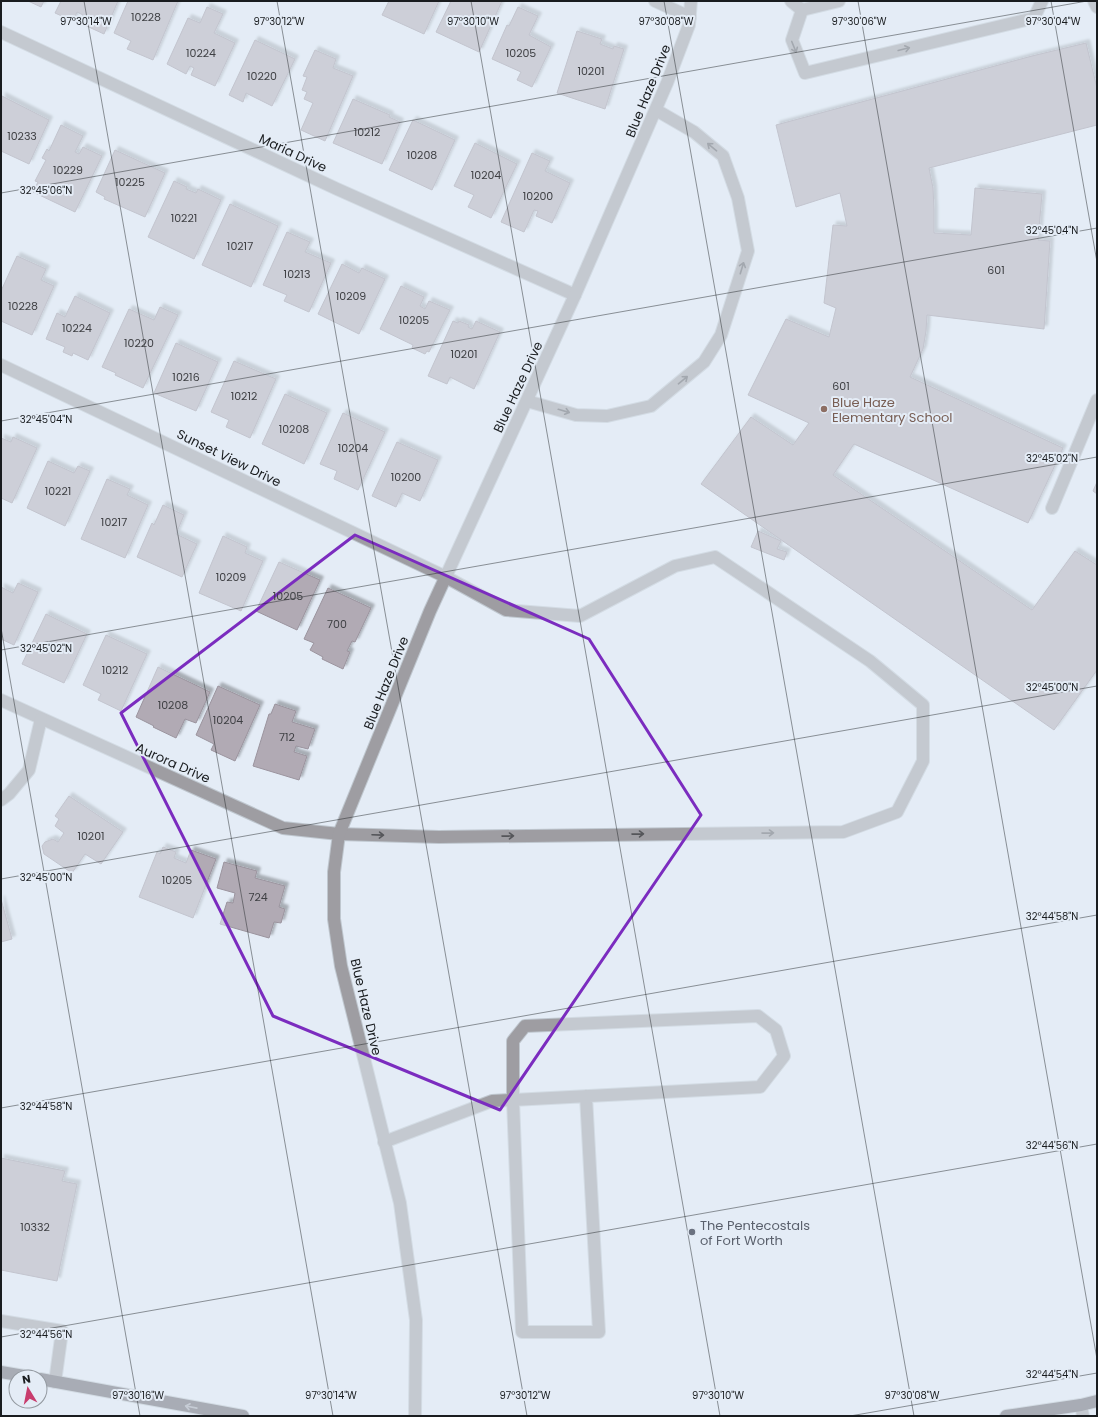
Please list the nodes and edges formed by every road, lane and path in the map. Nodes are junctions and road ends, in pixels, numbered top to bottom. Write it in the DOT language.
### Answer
graph roads {
  1 [pos="655,1"];
  2 [pos="691,1"];
  3 [pos="791,1"];
  4 [pos="839,1"];
  5 [pos="1042,1"];
  6 [pos="1094,1"];
  7 [pos="1097,7"];
  8 [pos="802,10"];
  9 [pos="690,17"];
  10 [pos="1,32"];
  11 [pos="656,110"];
  12 [pos="575,295"];
  13 [pos="1,365"];
  14 [pos="1097,400"];
  15 [pos="526,401"];
  16 [pos="1052,508"];
  17 [pos="446,578"];
  18 [pos="1,700"];
  19 [pos="41,719"];
  20 [pos="1,800"];
  21 [pos="339,834"];
  22 [pos="586,1096"];
  23 [pos="513,1100"];
  24 [pos="384,1142"];
  25 [pos="1,1321"];
  26 [pos="48,1381"];
  27 [pos="55,1382"];
  28 [pos="1097,1401"];
  29 [pos="1082,1411"];
  30 [pos="243,1416"];
  31 [pos="415,1416"];
  32 [pos="1006,1416"];
  1 -- 9 [label="street"];
  2 -- 9 [label="street, Blue Haze Drive"];
  3 -- 8 [label="street"];
  4 -- 8 [label="street"];
  8 -- 5 [label="street, one-way"];
  6 -- 7 [label="street"];
  9 -- 11 [label="street, Blue Haze Drive"];
  10 -- 12 [label="street, Maria Drive"];
  11 -- 12 [label="street, Blue Haze Drive"];
  15 -- 11 [label="street, one-way"];
  12 -- 15 [label="street, Blue Haze Drive"];
  13 -- 17 [label="street, Sunset View Drive"];
  14 -- 16 [label="street"];
  15 -- 17 [label="street, Blue Haze Drive"];
  17 -- 21 [label="street, Blue Haze Drive"];
  21 -- 17 [label="street, Sunset View Drive, one-way"];
  18 -- 19 [label="street, Aurora Drive"];
  19 -- 20 [label="street"];
  19 -- 21 [label="street, Aurora Drive"];
  21 -- 24 [label="street, Blue Haze Drive"];
  22 -- 23 [label="street"];
  22 -- 23 [label="street"];
  22 -- 23 [label="street"];
  23 -- 24 [label="street"];
  24 -- 31 [label="street, Blue Haze Drive"];
  25 -- 27 [label="street"];
  26 -- 27 [label="main road"];
  30 -- 27 [label="main road, one-way"];
  28 -- 29 [label="main road"];
  29 -- 32 [label="main road"];
}
